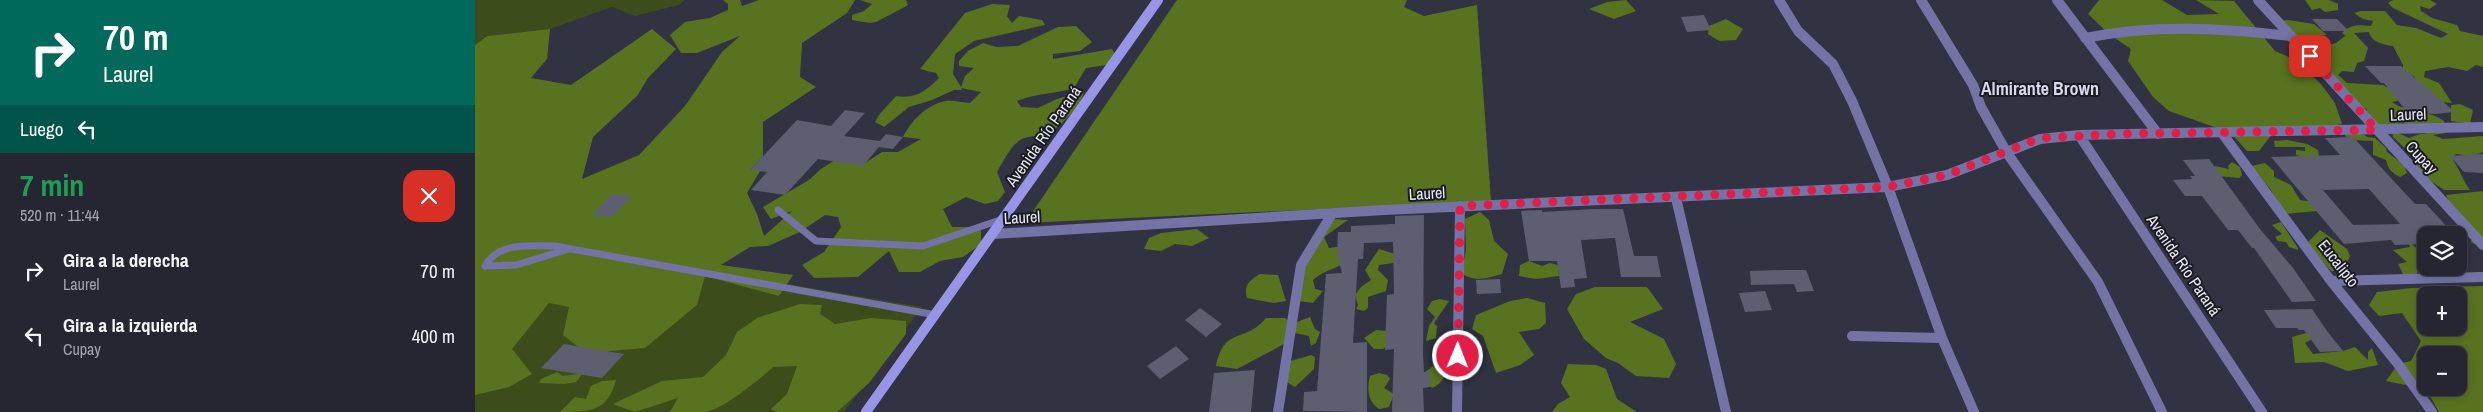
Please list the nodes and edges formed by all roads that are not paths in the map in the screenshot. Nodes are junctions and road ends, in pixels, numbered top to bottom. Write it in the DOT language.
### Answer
graph roads {
  1 [pos="1158,0"];
  2 [pos="1779,0"];
  3 [pos="1921,0"];
  4 [pos="2057,0"];
  5 [pos="2258,0"];
  6 [pos="2290,36"];
  7 [pos="2085,38"];
  8 [pos="2483,127"];
  9 [pos="2377,130"];
  10 [pos="2222,133"];
  11 [pos="2158,134"];
  12 [pos="2079,136"];
  13 [pos="2007,153"];
  14 [pos="1887,187"];
  15 [pos="1676,198"];
  16 [pos="1460,206"];
  17 [pos="778,210"];
  18 [pos="1332,214"];
  19 [pos="1005,218"];
  20 [pos="994,234"];
  21 [pos="2483,245"];
  22 [pos="569,249"];
  23 [pos="2483,277"];
  24 [pos="2331,281"];
  25 [pos="936,315"];
  26 [pos="1852,336"];
  27 [pos="1942,338"];
  28 [pos="866,412"];
  29 [pos="1278,412"];
  30 [pos="1457,412"];
  31 [pos="1726,412"];
  32 [pos="1975,412"];
  33 [pos="2162,412"];
  34 [pos="2262,412"];
  35 [pos="2432,412"];
  1 -- 19 [label="main road, Avenida Río Paraná"];
  2 -- 14 [label="street"];
  3 -- 13 [label="street"];
  4 -- 7 [label="street"];
  5 -- 6 [label="street, Cupay"];
  6 -- 7 [label="street"];
  6 -- 9 [label="street, Cupay"];
  7 -- 11 [label="street"];
  8 -- 9 [label="street, Laurel"];
  9 -- 10 [label="street, Laurel"];
  9 -- 21 [label="street, Cupay"];
  10 -- 11 [label="street, Laurel"];
  10 -- 24 [label="street, Eucalipto"];
  11 -- 12 [label="street, Laurel"];
  12 -- 13 [label="street, Laurel"];
  12 -- 34 [label="street, Avenida Río Paraná"];
  13 -- 14 [label="street, Laurel"];
  13 -- 33 [label="street"];
  14 -- 15 [label="street, Laurel"];
  14 -- 27 [label="street"];
  15 -- 16 [label="street, Laurel"];
  15 -- 31 [label="street"];
  16 -- 18 [label="street, Laurel"];
  16 -- 30 [label="street"];
  17 -- 19 [label="lane"];
  18 -- 20 [label="street, Laurel"];
  18 -- 29 [label="street"];
  19 -- 20 [label="main road, Avenida Río Paraná"];
  20 -- 25 [label="main road, Avenida Río Paraná"];
  22 -- 22 [label="lane"];
  22 -- 25 [label="lane"];
  23 -- 24 [label="street"];
  24 -- 35 [label="street, Eucalipto"];
  25 -- 28 [label="main road, Avenida Río Paraná"];
  26 -- 27 [label="street"];
  27 -- 32 [label="street"];
}
